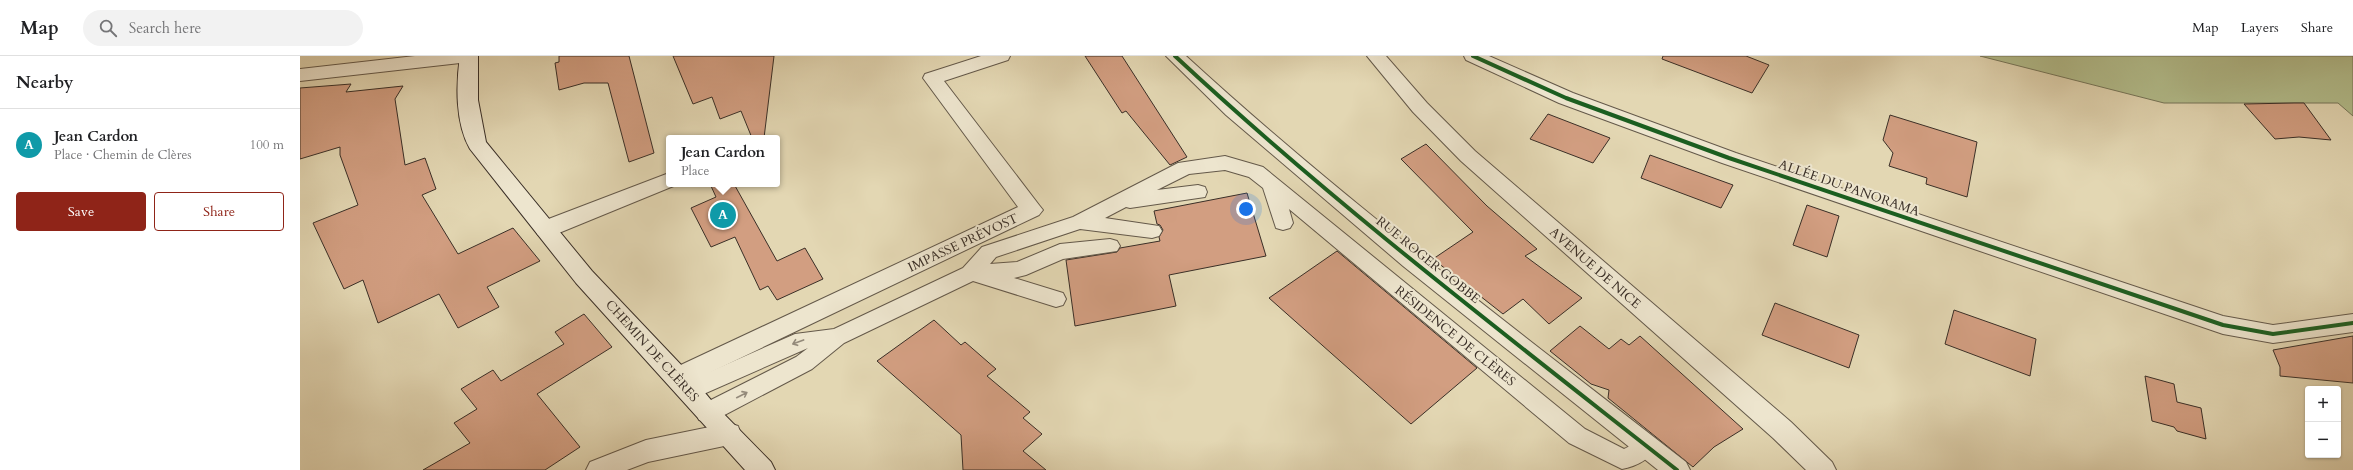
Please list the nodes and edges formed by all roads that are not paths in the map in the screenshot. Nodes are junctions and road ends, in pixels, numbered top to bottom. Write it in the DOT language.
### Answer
graph roads {
  1 [pos="469,56"];
  2 [pos="1001,56"];
  3 [pos="1175,56"];
  4 [pos="1376,56"];
  5 [pos="1473,56"];
  6 [pos="300,75"];
  7 [pos="666,181"];
  8 [pos="1272,186"];
  9 [pos="1198,192"];
  10 [pos="1114,204"];
  11 [pos="1080,222"];
  12 [pos="1283,223"];
  13 [pos="546,229"];
  14 [pos="1152,231"];
  15 [pos="1110,246"];
  16 [pos="970,273"];
  17 [pos="1056,299"];
  18 [pos="2353,323"];
  19 [pos="837,337"];
  20 [pos="684,384"];
  21 [pos="707,413"];
  22 [pos="729,434"];
  23 [pos="1646,445"];
  24 [pos="599,470"];
  25 [pos="762,470"];
  26 [pos="1677,470"];
  27 [pos="1823,470"];
  1 -- 6 [label="street"];
  1 -- 13 [label="street, CHEMIN DE CLÈRES"];
  2 -- 20 [label="street, IMPASSE PRÉVOST"];
  3 -- 23 [label="street, RUE ROGER GOBBE"];
  4 -- 27 [label="street, AVENUE DE NICE"];
  5 -- 18 [label="street, ALLÉE DU PANORAMA"];
  7 -- 13 [label="street"];
  8 -- 10 [label="lane, RÉSIDENCE DE CLÈRES"];
  8 -- 12 [label="lane"];
  8 -- 23 [label="lane, RÉSIDENCE DE CLÈRES"];
  9 -- 10 [label="lane, RÉSIDENCE DE CLÈRES"];
  10 -- 11 [label="lane, RÉSIDENCE DE CLÈRES"];
  11 -- 14 [label="lane, RÉSIDENCE DE CLÈRES"];
  11 -- 16 [label="lane, RÉSIDENCE DE CLÈRES"];
  13 -- 20 [label="street, CHEMIN DE CLÈRES"];
  15 -- 16 [label="lane, RÉSIDENCE DE CLÈRES"];
  16 -- 17 [label="lane"];
  16 -- 19 [label="lane, RÉSIDENCE DE CLÈRES"];
  19 -- 20 [label="lane, RÉSIDENCE DE CLÈRES, one-way"];
  21 -- 19 [label="lane, RÉSIDENCE DE CLÈRES, one-way"];
  20 -- 21 [label="street, CHEMIN DE CLÈRES"];
  21 -- 22 [label="street, CHEMIN DE CLÈRES"];
  22 -- 24 [label="street"];
  22 -- 25 [label="street, CHEMIN DE CLÈRES"];
  23 -- 26 [label="street, RUE ROGER GOBBE"];
}
